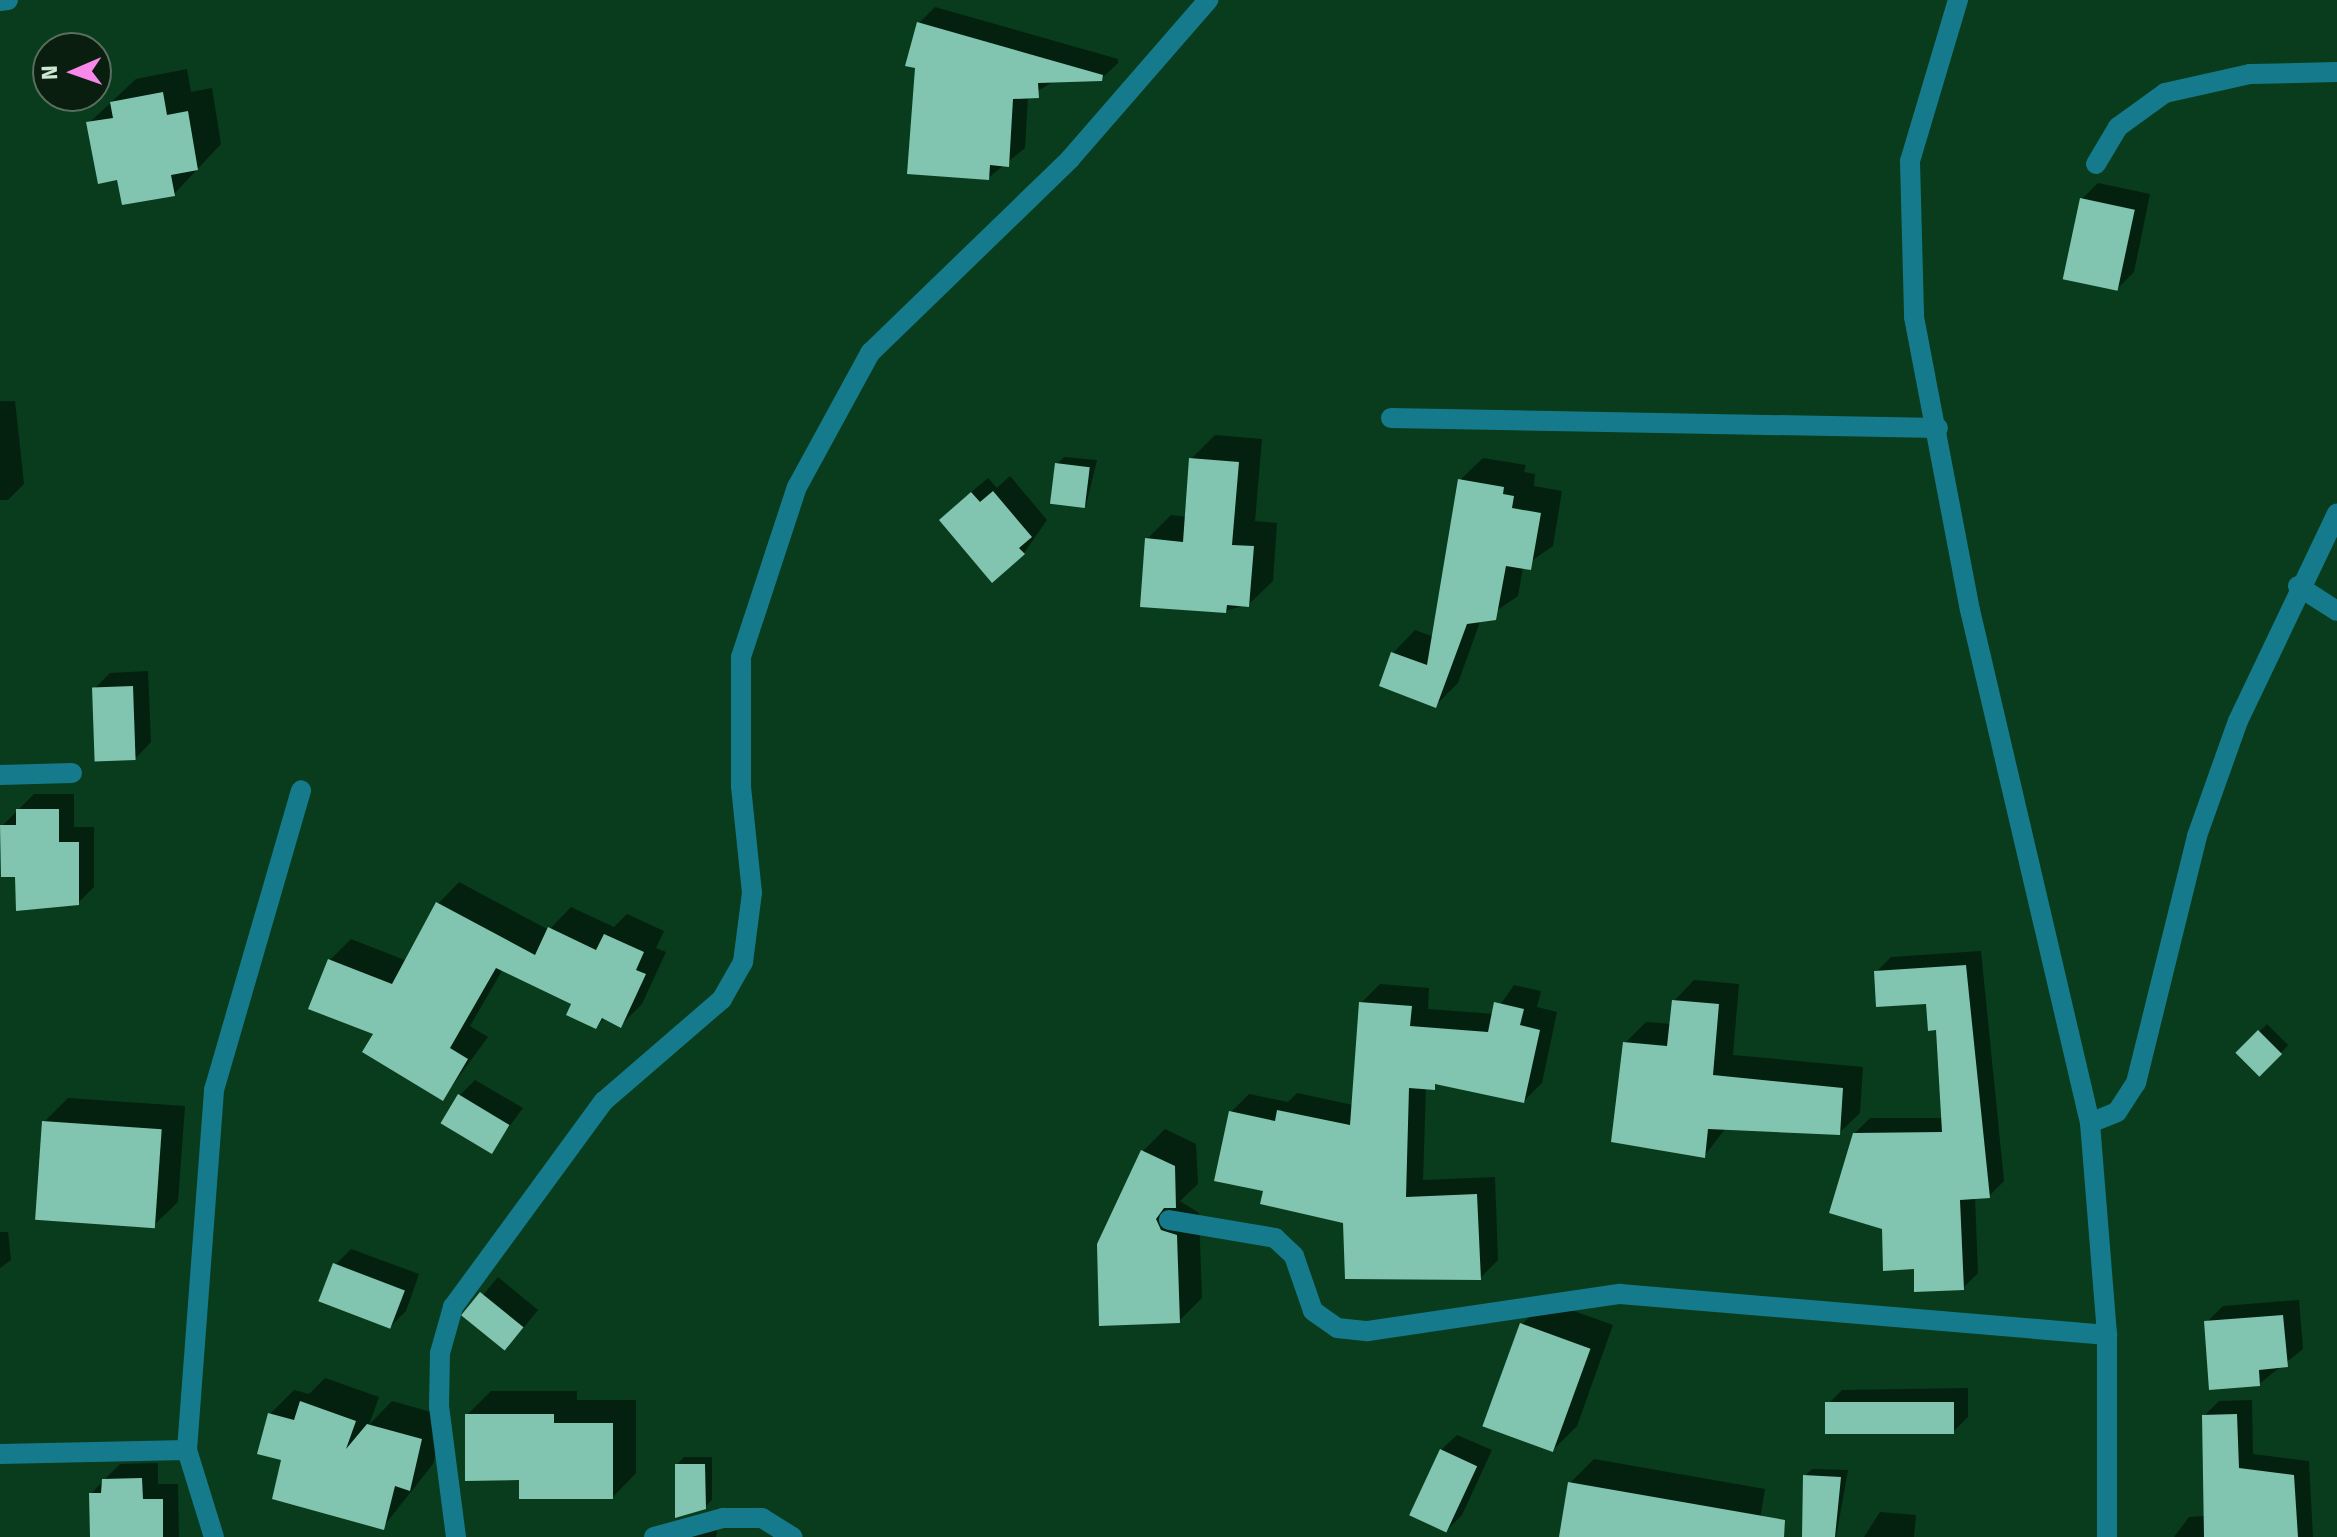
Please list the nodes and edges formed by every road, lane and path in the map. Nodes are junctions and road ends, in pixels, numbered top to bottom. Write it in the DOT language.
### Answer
graph roads {
  1 [pos="8,0"];
  2 [pos="1208,0"];
  3 [pos="1958,0"];
  4 [pos="0,1"];
  5 [pos="2337,72"];
  6 [pos="2096,164"];
  7 [pos="1391,418"];
  8 [pos="1938,428"];
  9 [pos="2337,513"];
  10 [pos="2298,586"];
  11 [pos="2337,611"];
  12 [pos="72,773"];
  13 [pos="0,775"];
  14 [pos="301,790"];
  15 [pos="2090,1123"];
  16 [pos="1169,1220"];
  17 [pos="2107,1335"];
  18 [pos="187,1450"];
  19 [pos="0,1454"];
  20 [pos="214,1537"];
  21 [pos="456,1537"];
  22 [pos="654,1537"];
  23 [pos="793,1537"];
  24 [pos="2107,1537"];
  1 -- 4 [label="street"];
  2 -- 21 [label="street"];
  3 -- 8 [label="street"];
  5 -- 6 [label="street"];
  7 -- 8 [label="street"];
  8 -- 15 [label="street"];
  9 -- 10 [label="street"];
  10 -- 11 [label="street"];
  10 -- 15 [label="street"];
  12 -- 13 [label="street"];
  14 -- 18 [label="street"];
  15 -- 17 [label="street"];
  16 -- 17 [label="street"];
  17 -- 24 [label="street"];
  18 -- 19 [label="street"];
  18 -- 20 [label="street"];
  22 -- 23 [label="street"];
}
